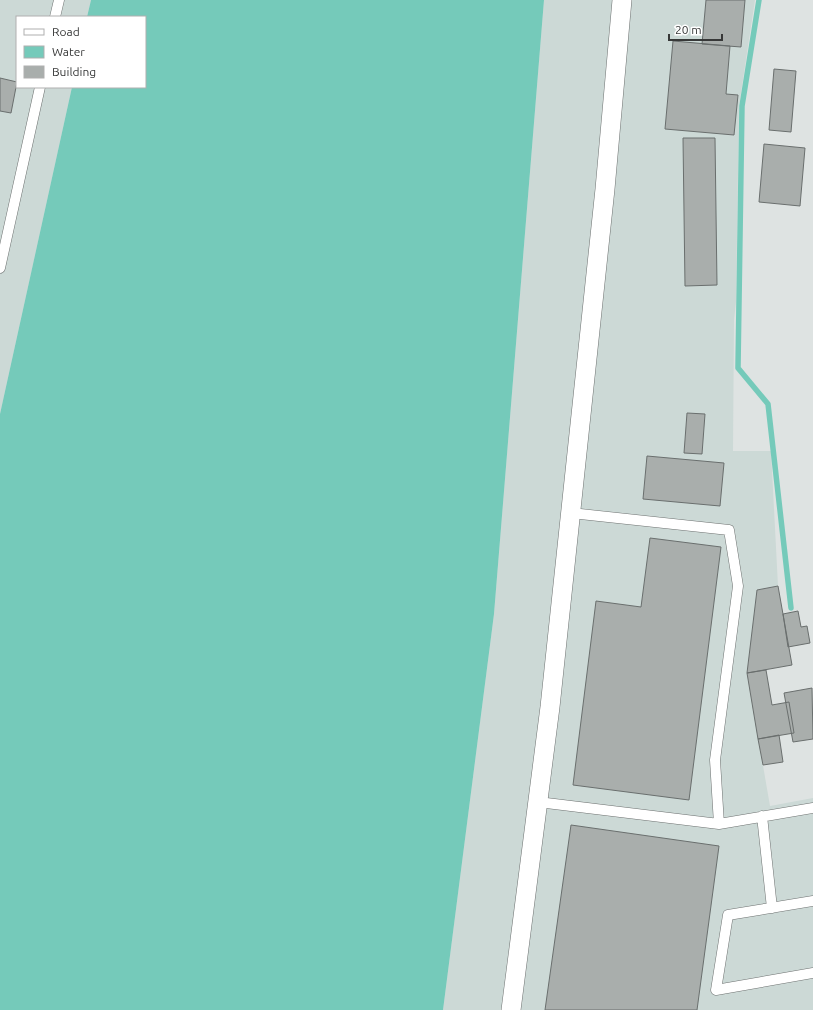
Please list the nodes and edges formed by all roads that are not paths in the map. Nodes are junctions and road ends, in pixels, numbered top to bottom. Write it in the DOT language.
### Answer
graph roads {
  1 [pos="59,0"];
  2 [pos="622,0"];
  3 [pos="55,16"];
  4 [pos="40,88"];
  5 [pos="0,268"];
  6 [pos="571,513"];
  7 [pos="538,802"];
  8 [pos="813,808"];
  9 [pos="762,816"];
  10 [pos="719,824"];
  11 [pos="813,901"];
  12 [pos="772,908"];
  13 [pos="813,973"];
  14 [pos="511,1010"];
  1 -- 3 [label="lane"];
  2 -- 6 [label="street"];
  4 -- 5 [label="lane"];
  6 -- 7 [label="street"];
  6 -- 10 [label="lane"];
  7 -- 10 [label="lane"];
  7 -- 14 [label="street"];
  8 -- 9 [label="lane"];
  9 -- 10 [label="lane"];
  9 -- 12 [label="lane"];
  11 -- 12 [label="lane"];
  12 -- 13 [label="lane"];
}
